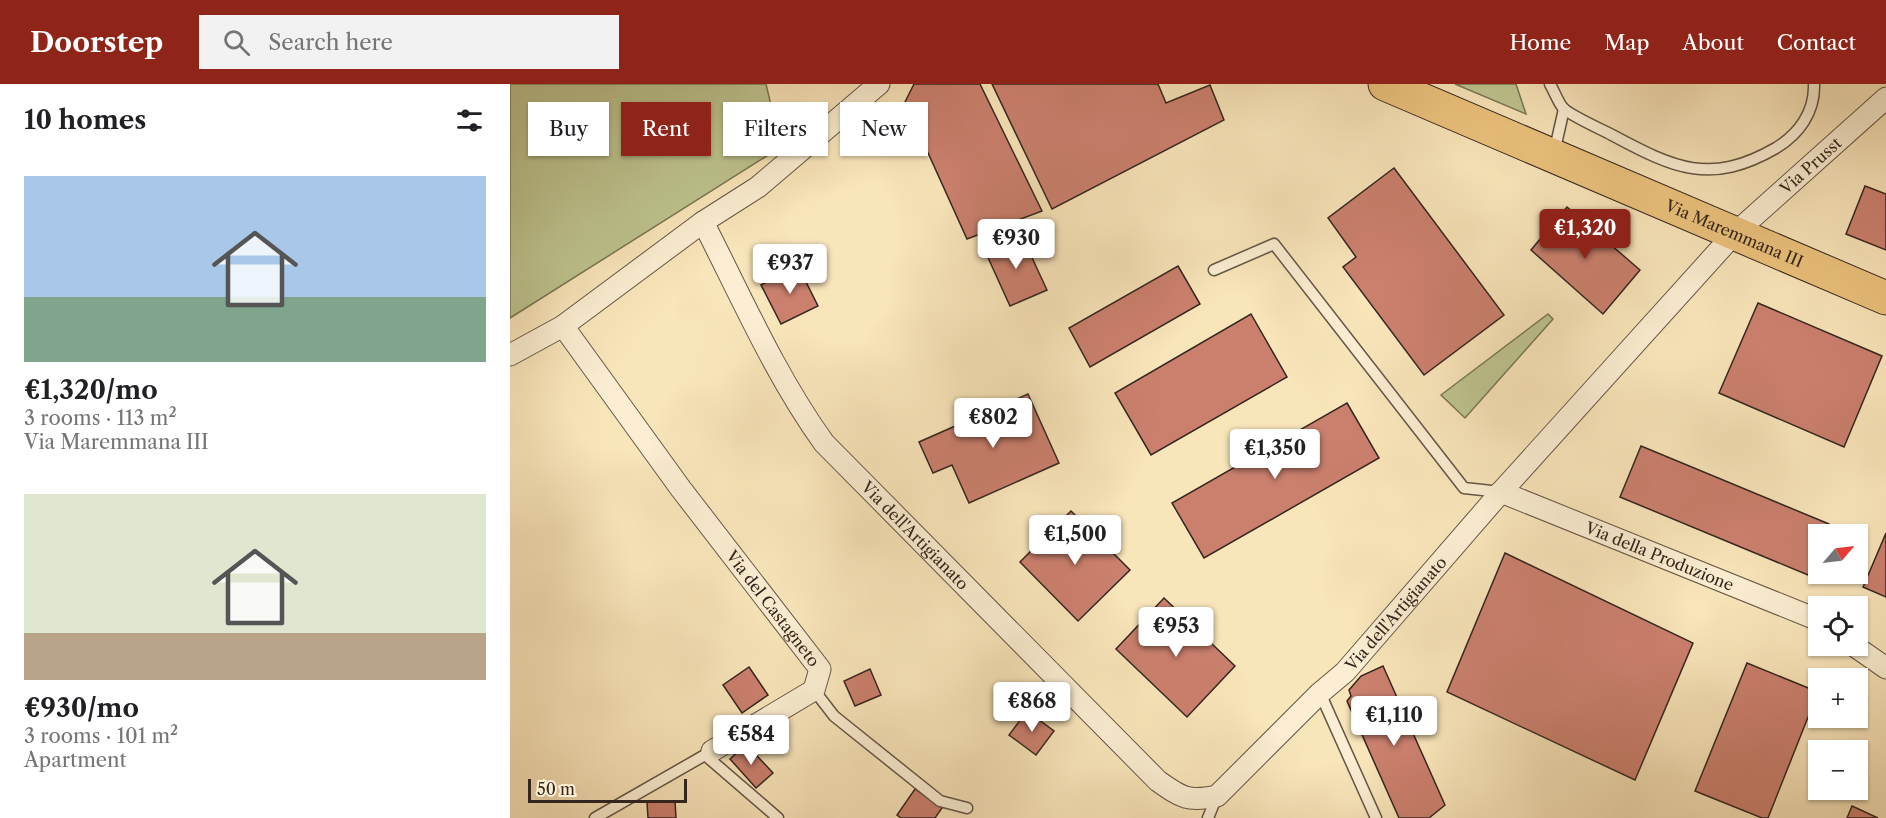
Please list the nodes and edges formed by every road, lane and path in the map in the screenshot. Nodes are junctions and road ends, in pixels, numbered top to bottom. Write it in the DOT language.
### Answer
graph roads {
  1 [pos="879,84"];
  2 [pos="1385,84"];
  3 [pos="1550,84"];
  4 [pos="1814,84"];
  5 [pos="1886,98"];
  6 [pos="1564,109"];
  7 [pos="1553,157"];
  8 [pos="703,222"];
  9 [pos="1734,234"];
  10 [pos="1214,270"];
  11 [pos="1886,298"];
  12 [pos="563,326"];
  13 [pos="510,355"];
  14 [pos="1501,492"];
  15 [pos="1808,616"];
  16 [pos="1868,655"];
  17 [pos="1886,668"];
  18 [pos="814,690"];
  19 [pos="1320,693"];
  20 [pos="708,753"];
  21 [pos="1218,796"];
  22 [pos="966,808"];
  23 [pos="595,818"];
  24 [pos="778,818"];
  25 [pos="1208,818"];
  26 [pos="1376,818"];
  1 -- 8 [label="street"];
  2 -- 7 [label="main road, Via Maremmana III"];
  3 -- 6 [label="lane"];
  4 -- 6 [label="lane"];
  5 -- 9 [label="street, Via Prusst"];
  6 -- 7 [label="lane"];
  7 -- 9 [label="main road, Via Maremmana III"];
  8 -- 12 [label="street"];
  8 -- 21 [label="street, Via dell'Artigianato"];
  9 -- 11 [label="main road, Via Maremmana III"];
  9 -- 14 [label="street, Via dell'Artigianato"];
  10 -- 14 [label="lane"];
  12 -- 13 [label="street"];
  12 -- 18 [label="street, Via del Castagneto"];
  14 -- 15 [label="street, Via della Produzione"];
  14 -- 19 [label="street, Via dell'Artigianato"];
  16 -- 17 [label="street"];
  18 -- 20 [label="street, Via del Castagneto"];
  18 -- 22 [label="lane"];
  19 -- 21 [label="street, Via dell'Artigianato"];
  19 -- 26 [label="lane"];
  20 -- 23 [label="lane, Via del Castagneto"];
  20 -- 24 [label="lane"];
  21 -- 25 [label="lane"];
}
